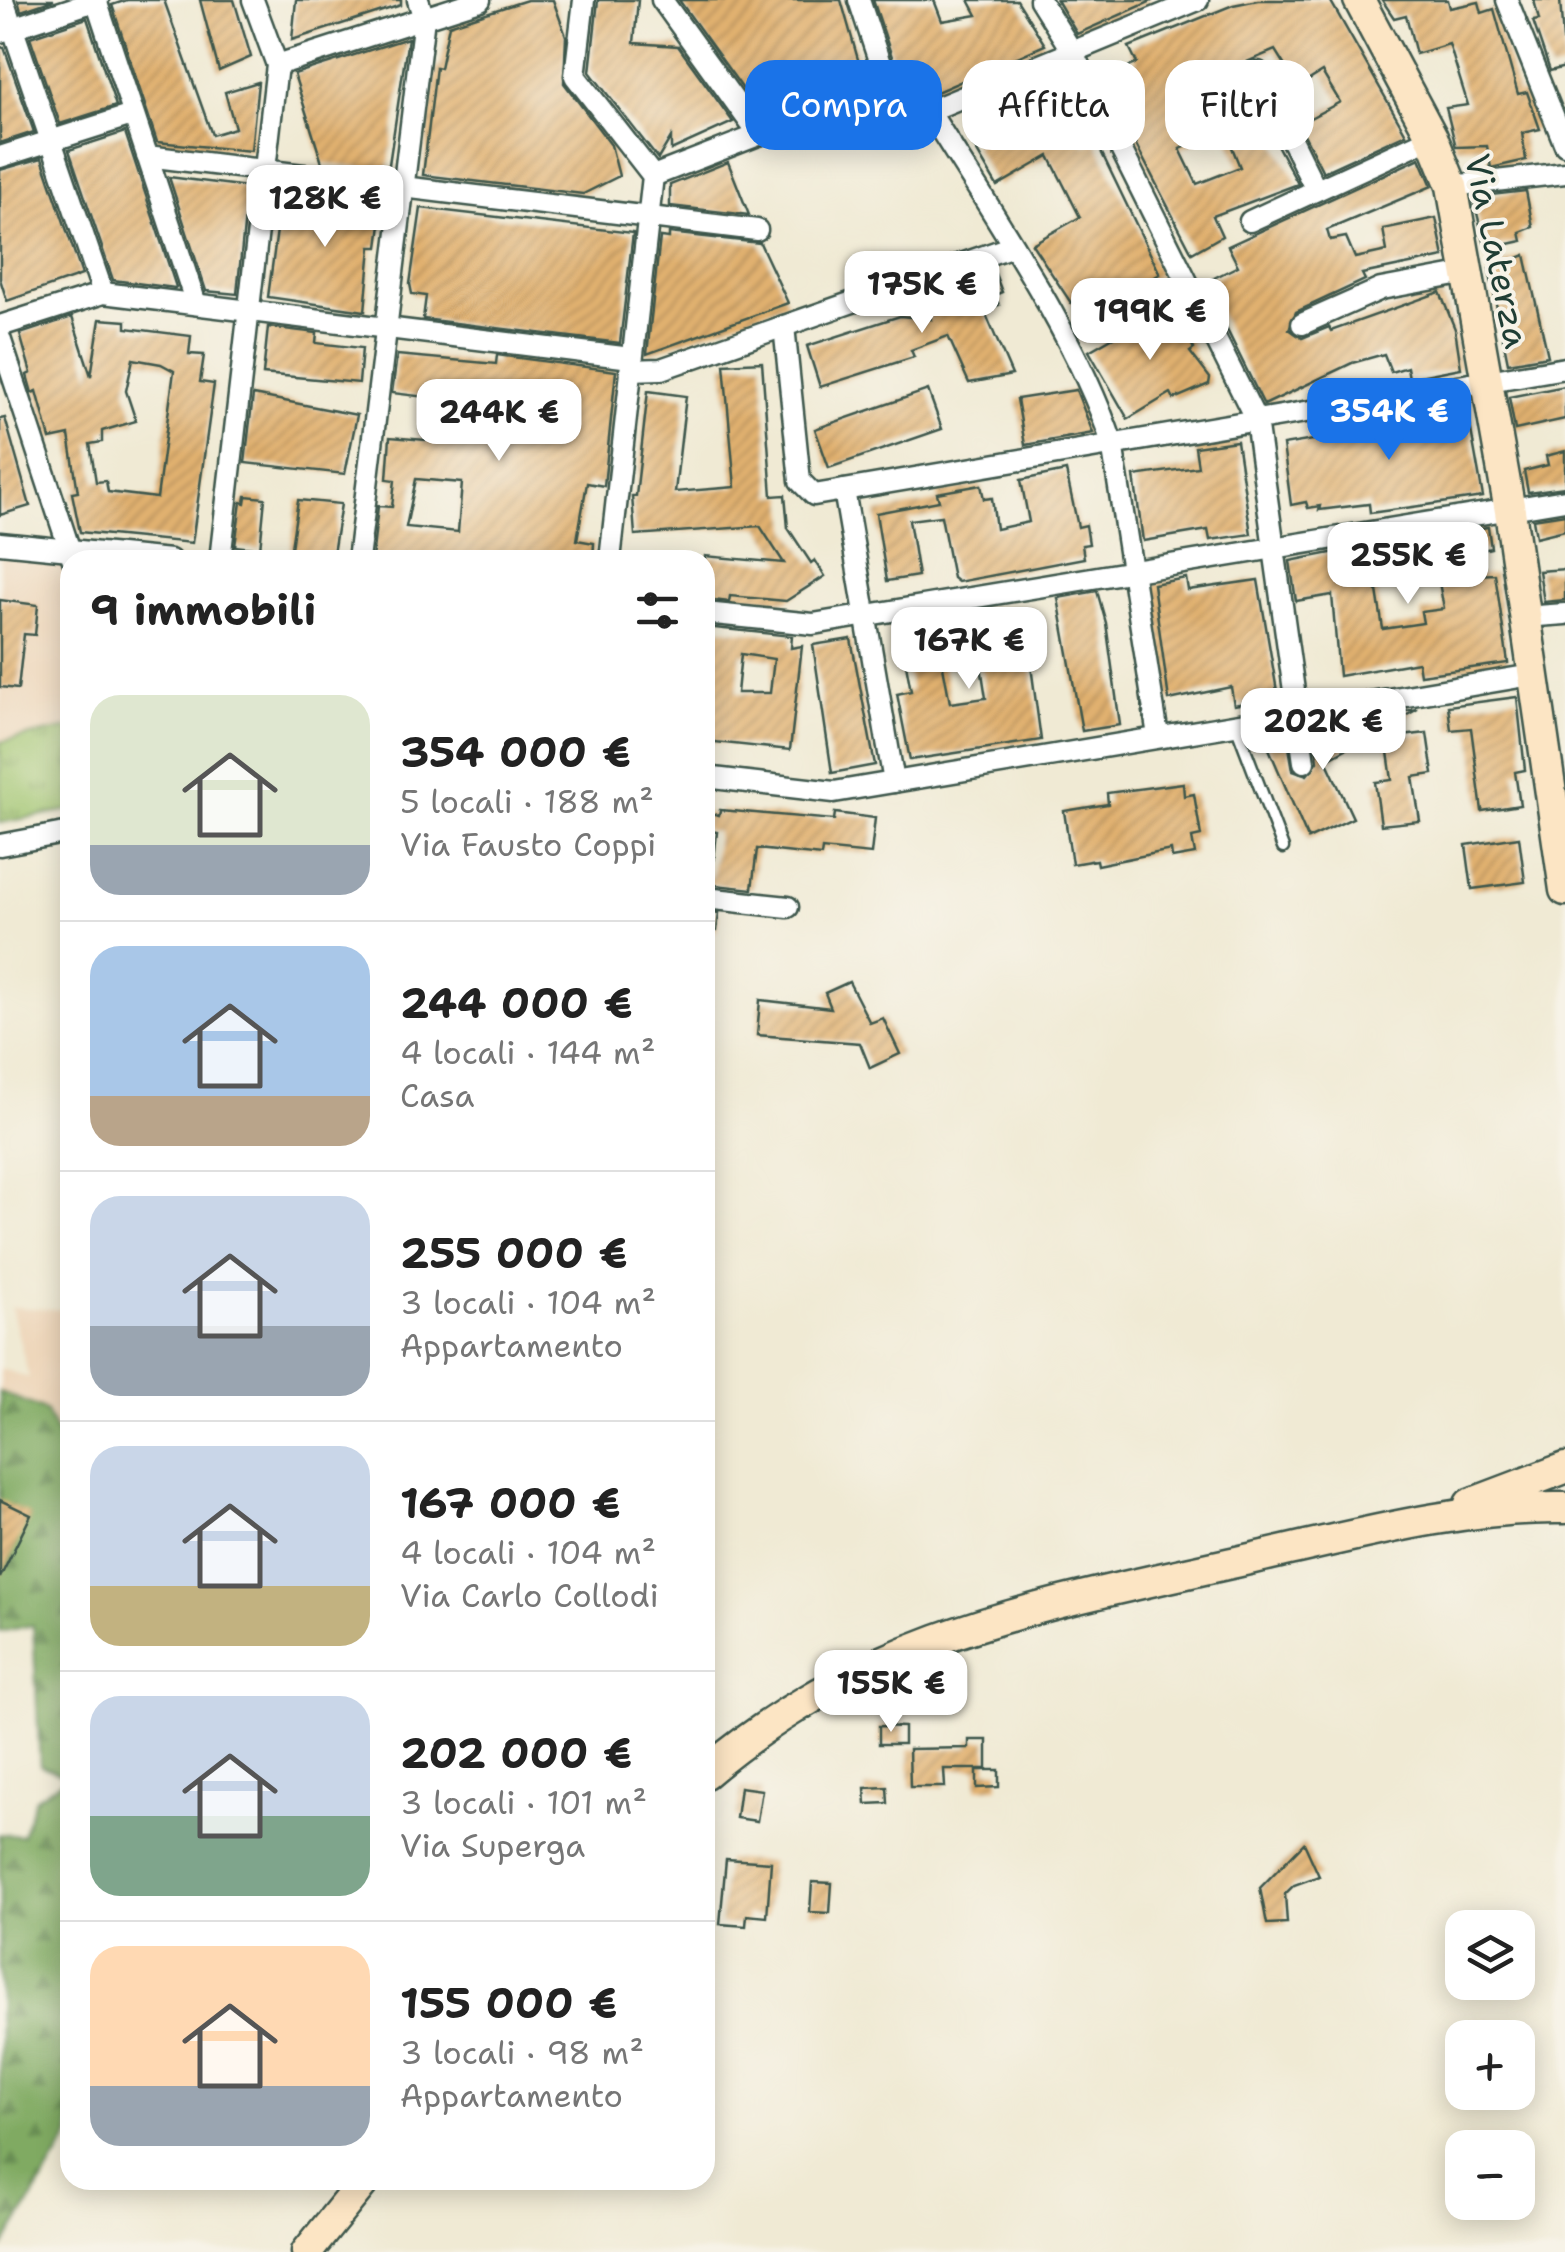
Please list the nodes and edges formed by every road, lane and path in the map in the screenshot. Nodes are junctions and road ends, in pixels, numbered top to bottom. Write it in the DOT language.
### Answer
graph roads {
  1 [pos="3,0"];
  2 [pos="97,0"];
  3 [pos="253,0"];
  4 [pos="480,0"];
  5 [pos="584,0"];
  6 [pos="662,0"];
  7 [pos="859,0"];
  8 [pos="1040,0"];
  9 [pos="1198,0"];
  10 [pos="1359,0"];
  11 [pos="1507,0"];
  12 [pos="421,9"];
  13 [pos="6,30"];
  14 [pos="1073,53"];
  15 [pos="879,60"];
  16 [pos="277,65"];
  17 [pos="942,106"];
  18 [pos="132,115"];
  19 [pos="745,116"];
  20 [pos="942,132"];
  21 [pos="1432,136"];
  22 [pos="745,140"];
  23 [pos="51,141"];
  24 [pos="1565,145"];
  25 [pos="1296,150"];
  26 [pos="147,156"];
  27 [pos="0,157"];
  28 [pos="264,169"];
  29 [pos="1565,173"];
  30 [pos="653,176"];
  31 [pos="404,186"];
  32 [pos="1452,186"];
  33 [pos="1316,190"];
  34 [pos="648,216"];
  35 [pos="1250,221"];
  36 [pos="757,230"];
  37 [pos="1013,246"];
  38 [pos="1467,272"];
  39 [pos="103,293"];
  40 [pos="196,304"];
  41 [pos="249,311"];
  42 [pos="1302,324"];
  43 [pos="0,326"];
  44 [pos="784,326"];
  45 [pos="386,329"];
  46 [pos="0,338"];
  47 [pos="631,364"];
  48 [pos="1565,368"];
  49 [pos="1487,381"];
  50 [pos="1256,420"];
  51 [pos="1112,443"];
  52 [pos="844,490"];
  53 [pos="1565,500"];
  54 [pos="1510,511"];
  55 [pos="0,543"];
  56 [pos="69,550"];
  57 [pos="221,550"];
  58 [pos="359,550"];
  59 [pos="611,550"];
  60 [pos="1275,551"];
  61 [pos="60,553"];
  62 [pos="1133,570"];
  63 [pos="715,614"];
  64 [pos="1565,614"];
  65 [pos="868,615"];
  66 [pos="1524,617"];
  67 [pos="1532,676"];
  68 [pos="1296,714"];
  69 [pos="1236,725"];
  70 [pos="1158,736"];
  71 [pos="1304,762"];
  72 [pos="1557,772"];
  73 [pos="715,779"];
  74 [pos="894,782"];
  75 [pos="60,834"];
  76 [pos="0,845"];
  77 [pos="1283,848"];
  78 [pos="1565,890"];
  79 [pos="715,899"];
  80 [pos="788,907"];
  81 [pos="1565,1468"];
  82 [pos="1565,1508"];
  83 [pos="1410,1523"];
  84 [pos="715,1765"];
  85 [pos="357,2190"];
  86 [pos="308,2252"];
  1 -- 13 [label="street"];
  2 -- 13 [label="street"];
  2 -- 18 [label="street"];
  3 -- 16 [label="street"];
  4 -- 12 [label="street"];
  5 -- 30 [label="street"];
  6 -- 19 [label="street"];
  7 -- 15 [label="street"];
  8 -- 14 [label="street"];
  9 -- 14 [label="street"];
  10 -- 21 [label="main road, Via Laterza"];
  11 -- 24 [label="street"];
  12 -- 16 [label="street"];
  12 -- 31 [label="street"];
  13 -- 23 [label="street"];
  14 -- 17 [label="street"];
  14 -- 50 [label="street"];
  16 -- 28 [label="street"];
  18 -- 23 [label="street"];
  18 -- 26 [label="street"];
  20 -- 37 [label="street"];
  21 -- 32 [label="main road, Via Laterza"];
  21 -- 33 [label="street"];
  22 -- 30 [label="street"];
  23 -- 27 [label="street"];
  23 -- 39 [label="street"];
  25 -- 33 [label="street"];
  26 -- 28 [label="street"];
  26 -- 40 [label="street"];
  28 -- 31 [label="street"];
  28 -- 41 [label="street"];
  29 -- 32 [label="street"];
  30 -- 34 [label="street"];
  31 -- 34 [label="street"];
  31 -- 45 [label="street"];
  32 -- 38 [label="main road, Via Laterza"];
  33 -- 35 [label="street"];
  34 -- 36 [label="street"];
  34 -- 47 [label="street"];
  37 -- 44 [label="street"];
  37 -- 51 [label="street"];
  38 -- 42 [label="street"];
  38 -- 49 [label="main road, Via Laterza"];
  39 -- 40 [label="street"];
  39 -- 43 [label="street"];
  40 -- 41 [label="street"];
  41 -- 45 [label="street"];
  41 -- 57 [label="street"];
  44 -- 47 [label="street"];
  44 -- 52 [label="street"];
  45 -- 47 [label="street"];
  45 -- 58 [label="street"];
  46 -- 56 [label="street"];
  47 -- 59 [label="street"];
  48 -- 49 [label="street"];
  49 -- 50 [label="street"];
  49 -- 54 [label="main road, Via Laterza"];
  50 -- 51 [label="street"];
  50 -- 60 [label="street"];
  51 -- 52 [label="street"];
  51 -- 62 [label="street"];
  52 -- 65 [label="street"];
  53 -- 54 [label="street"];
  54 -- 60 [label="street"];
  54 -- 66 [label="main road, Via Laterza"];
  55 -- 61 [label="street"];
  60 -- 62 [label="street"];
  60 -- 68 [label="street"];
  62 -- 65 [label="street"];
  62 -- 70 [label="street"];
  63 -- 65 [label="street"];
  64 -- 66 [label="street"];
  65 -- 74 [label="street"];
  66 -- 67 [label="main road, Via Laterza"];
  67 -- 68 [label="street"];
  67 -- 72 [label="main road, Via Laterza"];
  68 -- 69 [label="street"];
  68 -- 71 [label="street"];
  69 -- 70 [label="street"];
  69 -- 77 [label="lane"];
  70 -- 74 [label="street"];
  72 -- 78 [label="main road, Via Laterza"];
  73 -- 74 [label="street"];
  75 -- 76 [label="street"];
  79 -- 80 [label="street"];
  81 -- 83 [label="main road"];
  82 -- 83 [label="main road"];
  83 -- 84 [label="main road"];
  85 -- 86 [label="main road"];
}
